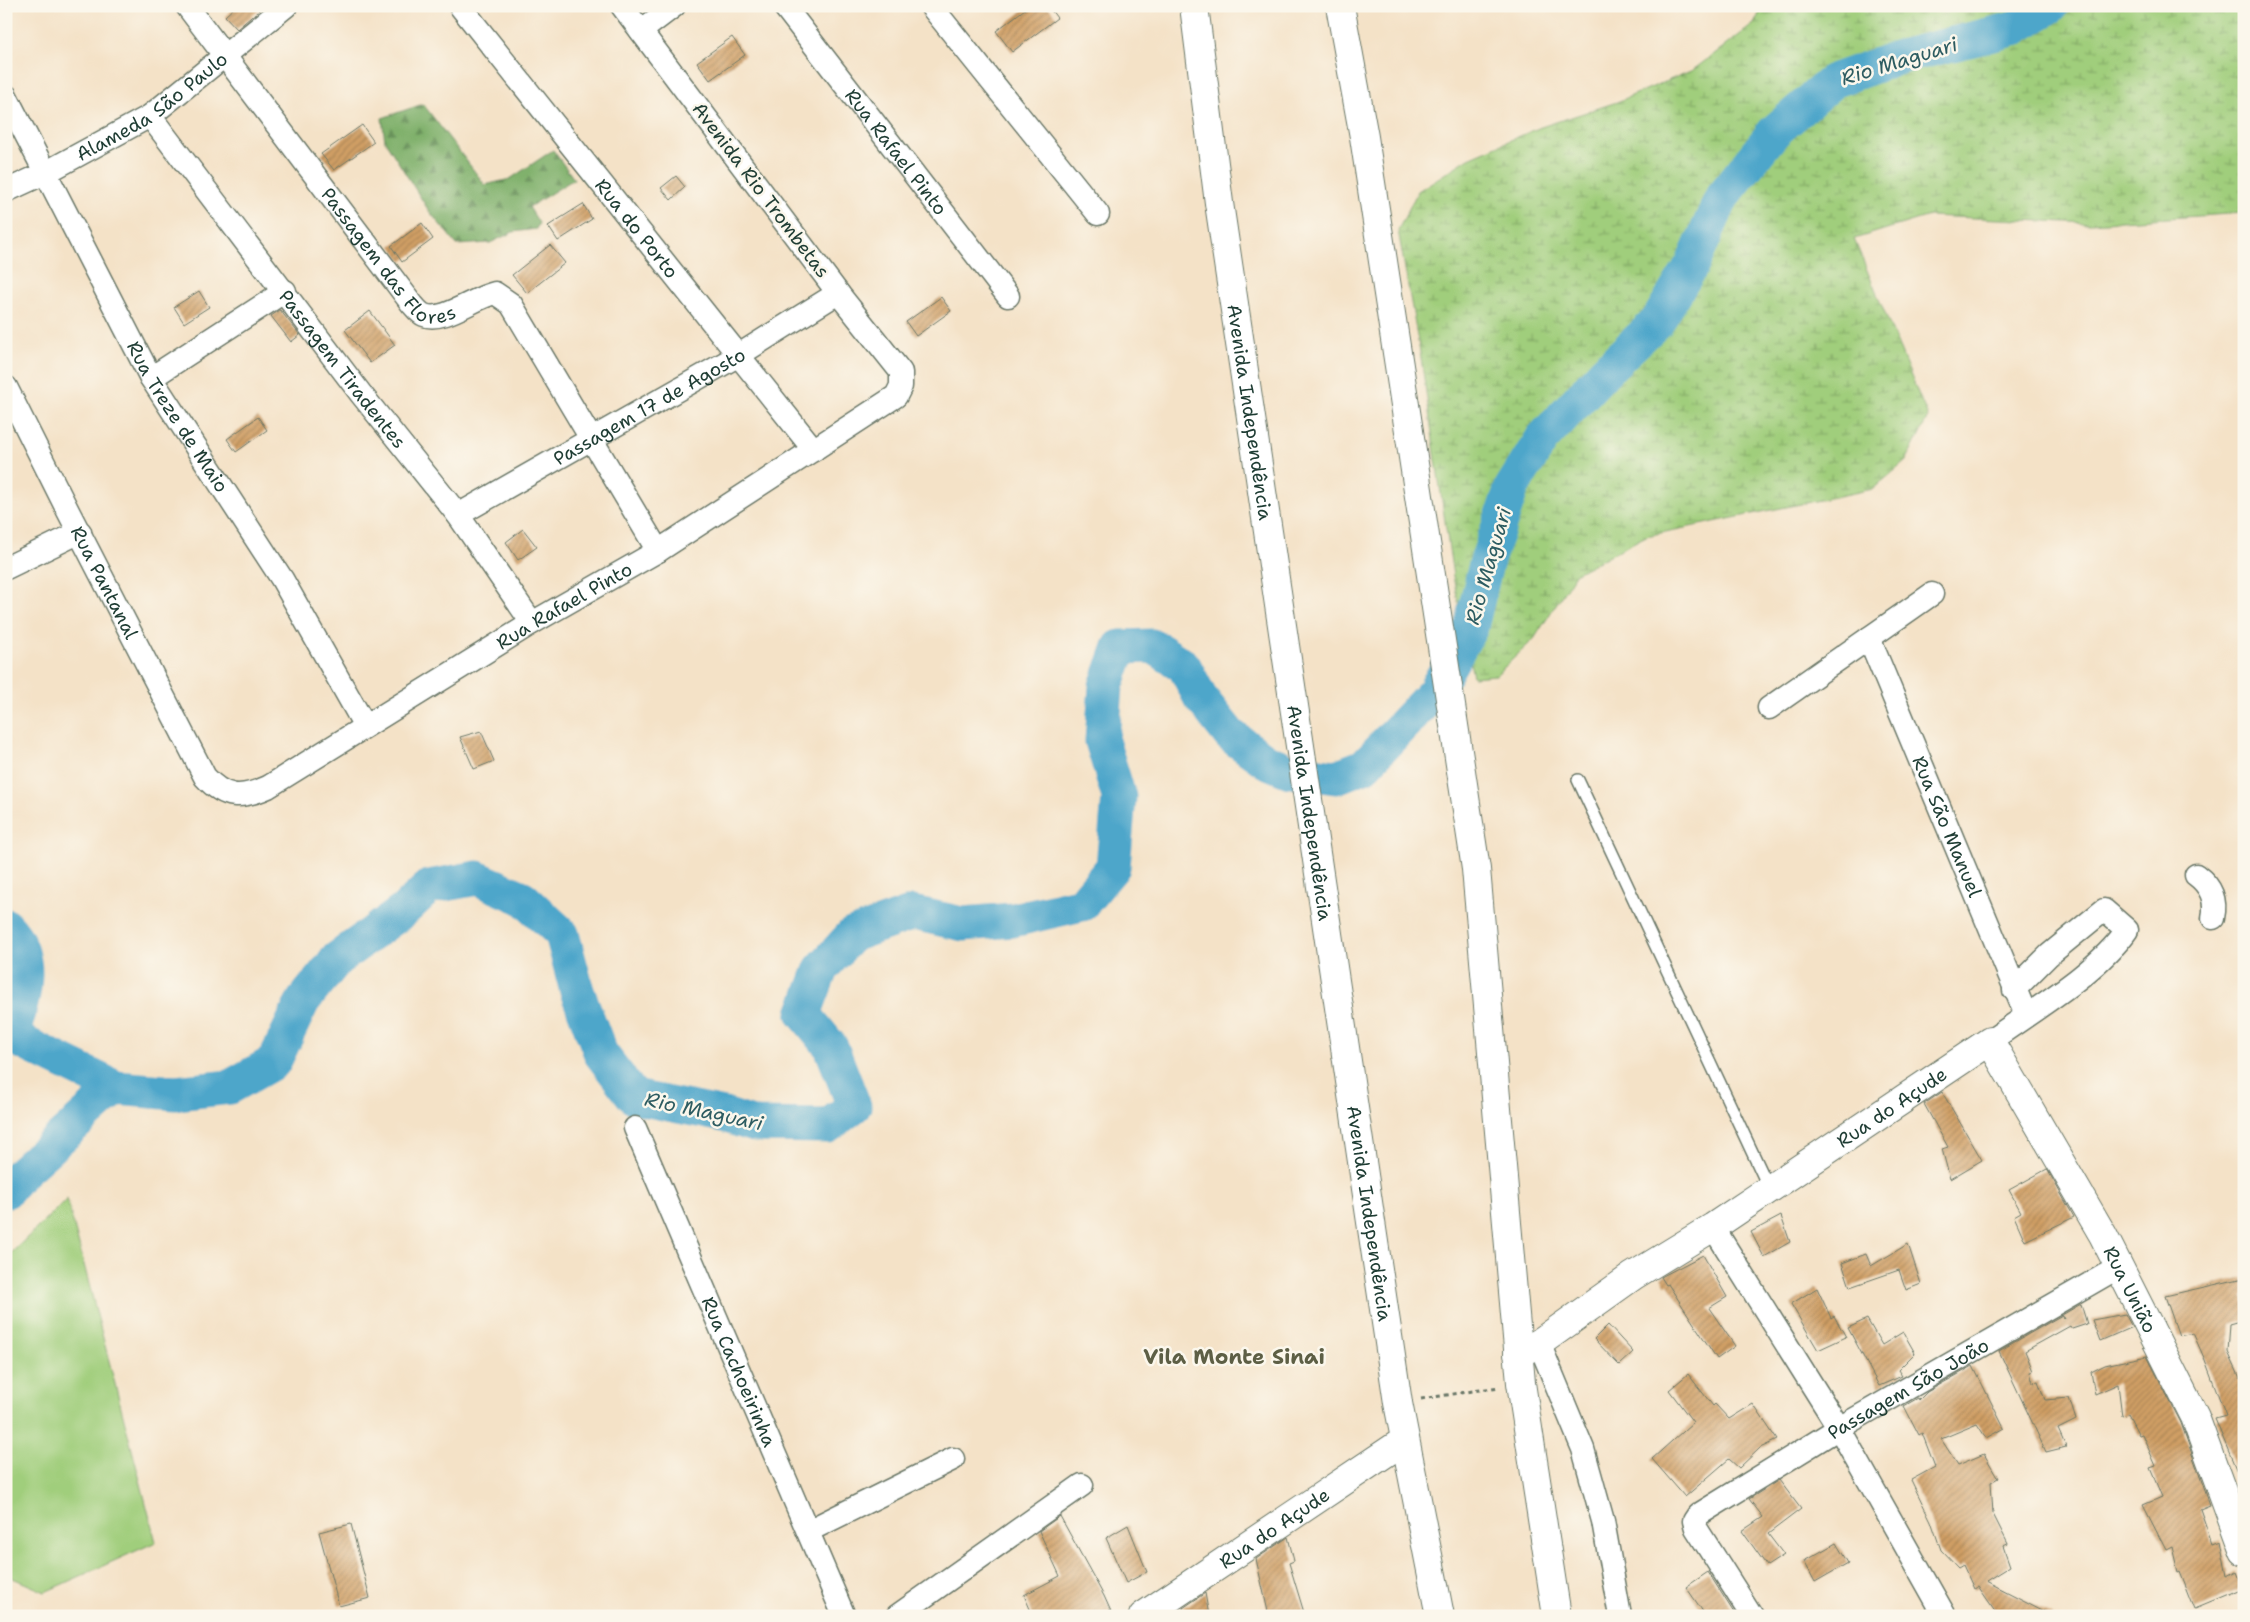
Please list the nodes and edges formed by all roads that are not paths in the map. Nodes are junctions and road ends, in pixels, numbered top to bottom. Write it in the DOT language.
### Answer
graph roads {
  1 [pos="187,6"];
  2 [pos="286,6"];
  3 [pos="460,6"];
  4 [pos="622,6"];
  5 [pos="674,6"];
  6 [pos="784,6"];
  7 [pos="931,6"];
  8 [pos="1194,6"];
  9 [pos="1340,6"];
  10 [pos="641,32"];
  11 [pos="225,54"];
  12 [pos="6,96"];
  13 [pos="150,116"];
  14 [pos="45,173"];
  15 [pos="6,191"];
  16 [pos="1098,214"];
  17 [pos="284,291"];
  18 [pos="838,293"];
  19 [pos="1008,296"];
  20 [pos="739,355"];
  21 [pos="901,372"];
  22 [pos="152,378"];
  23 [pos="8,394"];
  24 [pos="591,440"];
  25 [pos="814,450"];
  26 [pos="458,515"];
  27 [pos="80,532"];
  28 [pos="658,551"];
  29 [pos="6,568"];
  30 [pos="1932,594"];
  31 [pos="532,623"];
  32 [pos="1869,638"];
  33 [pos="1769,708"];
  34 [pos="365,726"];
  35 [pos="205,776"];
  36 [pos="1578,780"];
  37 [pos="2196,875"];
  38 [pos="2213,918"];
  39 [pos="2014,990"];
  40 [pos="2026,1015"];
  41 [pos="1990,1041"];
  42 [pos="635,1128"];
  43 [pos="1769,1188"];
  44 [pos="1713,1227"];
  45 [pos="2119,1267"];
  46 [pos="1529,1349"];
  47 [pos="1839,1428"];
  48 [pos="1405,1440"];
  49 [pos="953,1459"];
  50 [pos="1082,1485"];
  51 [pos="808,1531"];
  52 [pos="2244,1551"];
  53 [pos="844,1616"];
  54 [pos="896,1616"];
  55 [pos="1143,1616"];
  56 [pos="1440,1616"];
  57 [pos="1557,1616"];
  58 [pos="1620,1616"];
  59 [pos="1752,1616"];
  60 [pos="1945,1616"];
  1 -- 11 [label="street, Passagem das Flores"];
  2 -- 11 [label="street, Alameda São Paulo"];
  3 -- 20 [label="street, Rua do Porto"];
  4 -- 10 [label="street, Avenida Rio Trombetas"];
  5 -- 10 [label="street"];
  6 -- 19 [label="street, Rua Rafael Pinto"];
  7 -- 16 [label="street"];
  8 -- 48 [label="main road, Avenida Independência"];
  9 -- 46 [label="main road"];
  10 -- 18 [label="street, Avenida Rio Trombetas"];
  11 -- 13 [label="street, Alameda São Paulo"];
  11 -- 24 [label="street, Passagem das Flores"];
  12 -- 14 [label="street, Rua Treze de Maio"];
  13 -- 14 [label="street, Alameda São Paulo"];
  13 -- 17 [label="street, Passagem Tiradentes"];
  14 -- 15 [label="street, Alameda São Paulo"];
  14 -- 22 [label="street, Rua Treze de Maio"];
  17 -- 22 [label="street"];
  17 -- 26 [label="street, Passagem Tiradentes"];
  18 -- 20 [label="street, Passagem 17 de Agosto"];
  18 -- 21 [label="street, Avenida Rio Trombetas"];
  20 -- 24 [label="street, Passagem 17 de Agosto"];
  20 -- 25 [label="street, Rua do Porto"];
  21 -- 25 [label="street, Rua Rafael Pinto"];
  22 -- 34 [label="street, Rua Treze de Maio"];
  23 -- 27 [label="street, Rua Pantanal"];
  24 -- 26 [label="street, Passagem 17 de Agosto"];
  24 -- 28 [label="street, Passagem das Flores"];
  25 -- 28 [label="street, Rua Rafael Pinto"];
  26 -- 31 [label="street, Passagem Tiradentes"];
  27 -- 29 [label="street"];
  27 -- 35 [label="street, Rua Pantanal"];
  28 -- 31 [label="street, Rua Rafael Pinto"];
  30 -- 32 [label="street"];
  31 -- 34 [label="street, Rua Rafael Pinto"];
  32 -- 33 [label="street"];
  32 -- 39 [label="street, Rua São Manuel"];
  34 -- 35 [label="street, Rua Rafael Pinto"];
  36 -- 43 [label="lane"];
  37 -- 38 [label="street"];
  39 -- 40 [label="street, Rua São Manuel"];
  39 -- 40 [label="street, Rua do Açude"];
  40 -- 41 [label="street, Rua do Açude"];
  41 -- 43 [label="main road, Rua do Açude"];
  41 -- 45 [label="main road, Rua União"];
  42 -- 51 [label="street, Rua Cachoeirinha"];
  43 -- 44 [label="main road, Rua do Açude"];
  44 -- 46 [label="main road, Rua do Açude"];
  44 -- 47 [label="street"];
  45 -- 47 [label="street, Passagem São João"];
  45 -- 52 [label="main road, Rua União"];
  46 -- 57 [label="main road"];
  46 -- 58 [label="street"];
  47 -- 59 [label="street, Passagem São João"];
  47 -- 60 [label="street"];
  48 -- 55 [label="main road, Rua do Açude"];
  48 -- 56 [label="main road, Avenida Independência"];
  49 -- 51 [label="street"];
  50 -- 54 [label="street"];
  51 -- 53 [label="street, Rua Cachoeirinha"];
}
